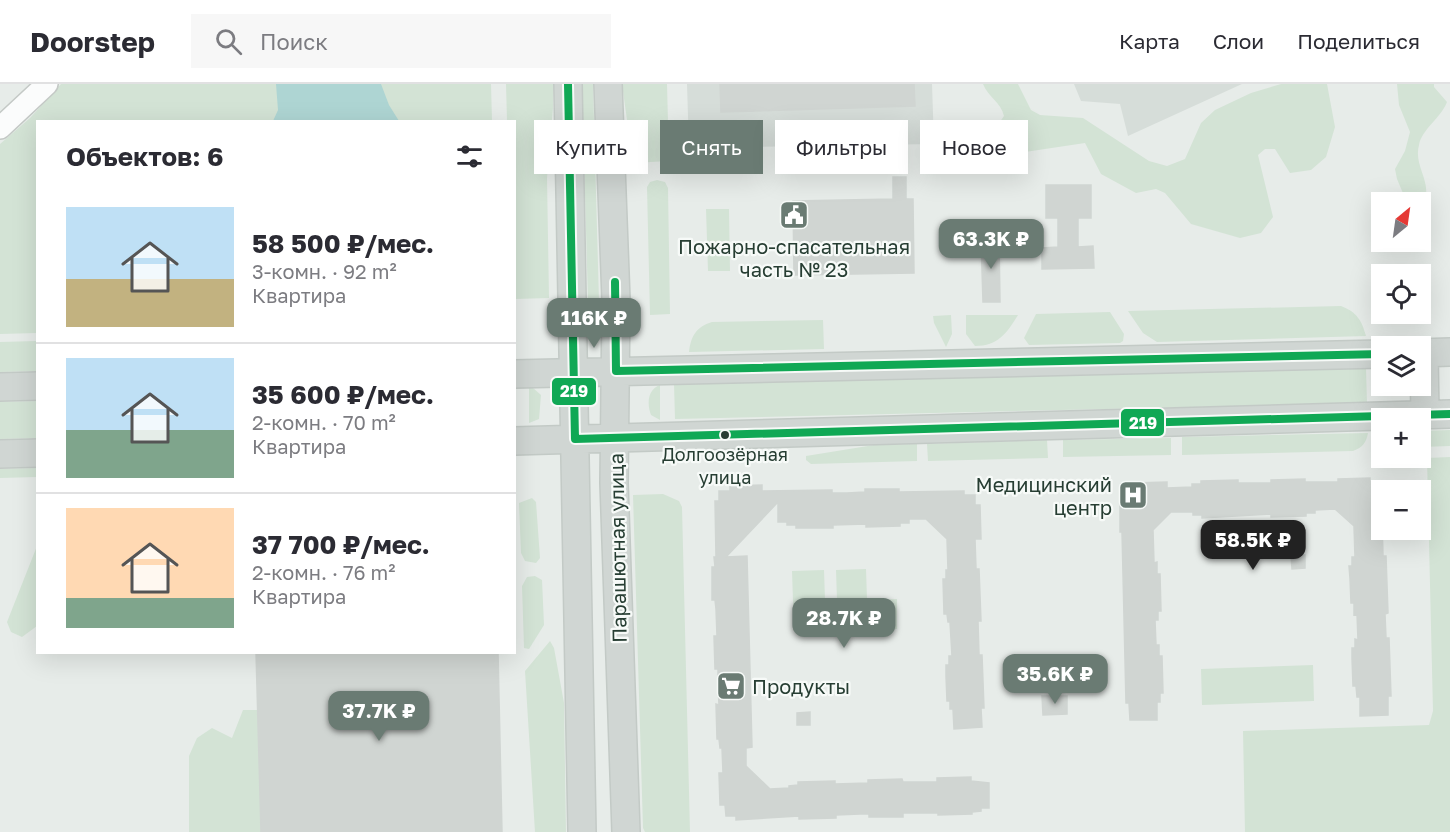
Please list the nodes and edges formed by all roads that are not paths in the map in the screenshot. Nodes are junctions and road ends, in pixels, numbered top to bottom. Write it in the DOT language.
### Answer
graph roads {
  1 [pos="47,84"];
  2 [pos="568,84"];
  3 [pos="608,84"];
  4 [pos="0,128"];
  5 [pos="1431,353"];
  6 [pos="1371,354"];
  7 [pos="616,371"];
  8 [pos="573,372"];
  9 [pos="516,374"];
  10 [pos="36,386"];
  11 [pos="0,387"];
  12 [pos="1438,414"];
  13 [pos="615,439"];
  14 [pos="575,440"];
  15 [pos="516,441"];
  16 [pos="36,453"];
  17 [pos="0,454"];
  18 [pos="582,832"];
  19 [pos="626,832"];
  1 -- 4 [label="street"];
  2 -- 8 [label="main road, Парашютная улица"];
  3 -- 7 [label="main road, Парашютная улица"];
  5 -- 12 [label="main road"];
  6 -- 7 [label="main road"];
  7 -- 8 [label="main road"];
  7 -- 13 [label="main road, Парашютная улица"];
  8 -- 9 [label="main road"];
  8 -- 14 [label="main road, Парашютная улица"];
  10 -- 11 [label="main road"];
  12 -- 13 [label="main road"];
  13 -- 14 [label="main road"];
  13 -- 19 [label="main road, Парашютная улица"];
  14 -- 15 [label="main road"];
  14 -- 18 [label="main road, Парашютная улица"];
  16 -- 17 [label="main road"];
}
